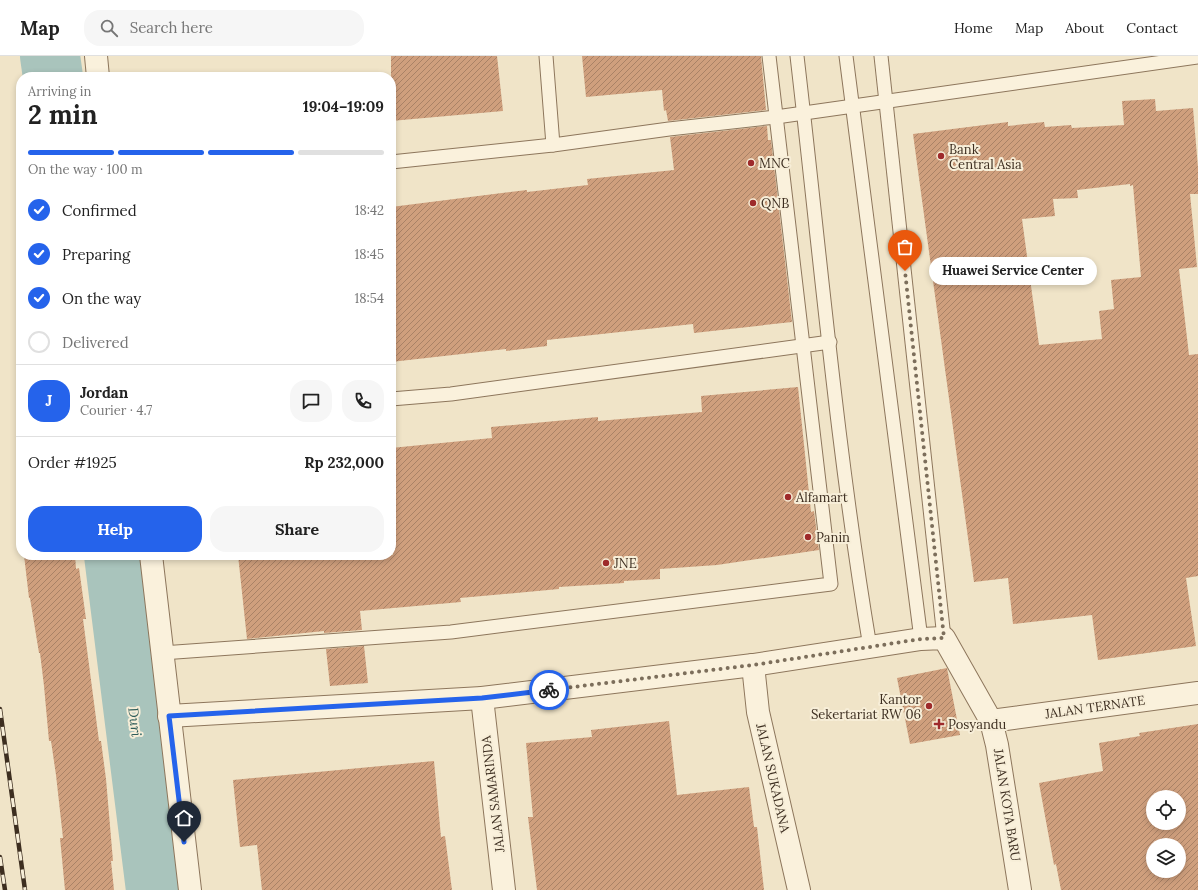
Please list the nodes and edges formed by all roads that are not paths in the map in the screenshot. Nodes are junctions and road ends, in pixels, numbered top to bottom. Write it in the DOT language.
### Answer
graph roads {
  1 [pos="96,56"];
  2 [pos="546,56"];
  3 [pos="769,56"];
  4 [pos="797,56"];
  5 [pos="846,56"];
  6 [pos="881,56"];
  7 [pos="1198,57"];
  8 [pos="98,72"];
  9 [pos="886,101"];
  10 [pos="852,106"];
  11 [pos="804,112"];
  12 [pos="776,117"];
  13 [pos="553,145"];
  14 [pos="396,161"];
  15 [pos="830,342"];
  16 [pos="804,346"];
  17 [pos="396,399"];
  18 [pos="152,560"];
  19 [pos="944,638"];
  20 [pos="921,639"];
  21 [pos="870,647"];
  22 [pos="162,653"];
  23 [pos="753,665"];
  24 [pos="1198,693"];
  25 [pos="482,698"];
  26 [pos="169,716"];
  27 [pos="991,721"];
  28 [pos="190,890"];
  29 [pos="504,890"];
  30 [pos="799,890"];
  31 [pos="1020,890"];
  1 -- 8 [label="street"];
  2 -- 13 [label="lane"];
  3 -- 12 [label="lane"];
  4 -- 11 [label="lane"];
  5 -- 10 [label="lane"];
  6 -- 9 [label="lane"];
  7 -- 9 [label="lane"];
  9 -- 10 [label="lane"];
  9 -- 19 [label="lane"];
  10 -- 11 [label="lane"];
  10 -- 20 [label="lane"];
  11 -- 12 [label="lane"];
  11 -- 15 [label="lane"];
  12 -- 13 [label="lane"];
  12 -- 16 [label="lane"];
  13 -- 14 [label="lane"];
  15 -- 16 [label="lane"];
  15 -- 21 [label="lane"];
  16 -- 17 [label="lane"];
  16 -- 22 [label="lane"];
  18 -- 22 [label="street"];
  19 -- 20 [label="street"];
  19 -- 27 [label="street, JALAN KOTA BARU"];
  20 -- 21 [label="street"];
  21 -- 23 [label="street"];
  22 -- 26 [label="street"];
  23 -- 25 [label="street"];
  23 -- 30 [label="street, JALAN SUKADANA"];
  24 -- 27 [label="street, JALAN TERNATE"];
  25 -- 26 [label="street"];
  25 -- 29 [label="street, JALAN SAMARINDA"];
  26 -- 28 [label="street"];
  27 -- 31 [label="street, JALAN KOTA BARU"];
}
